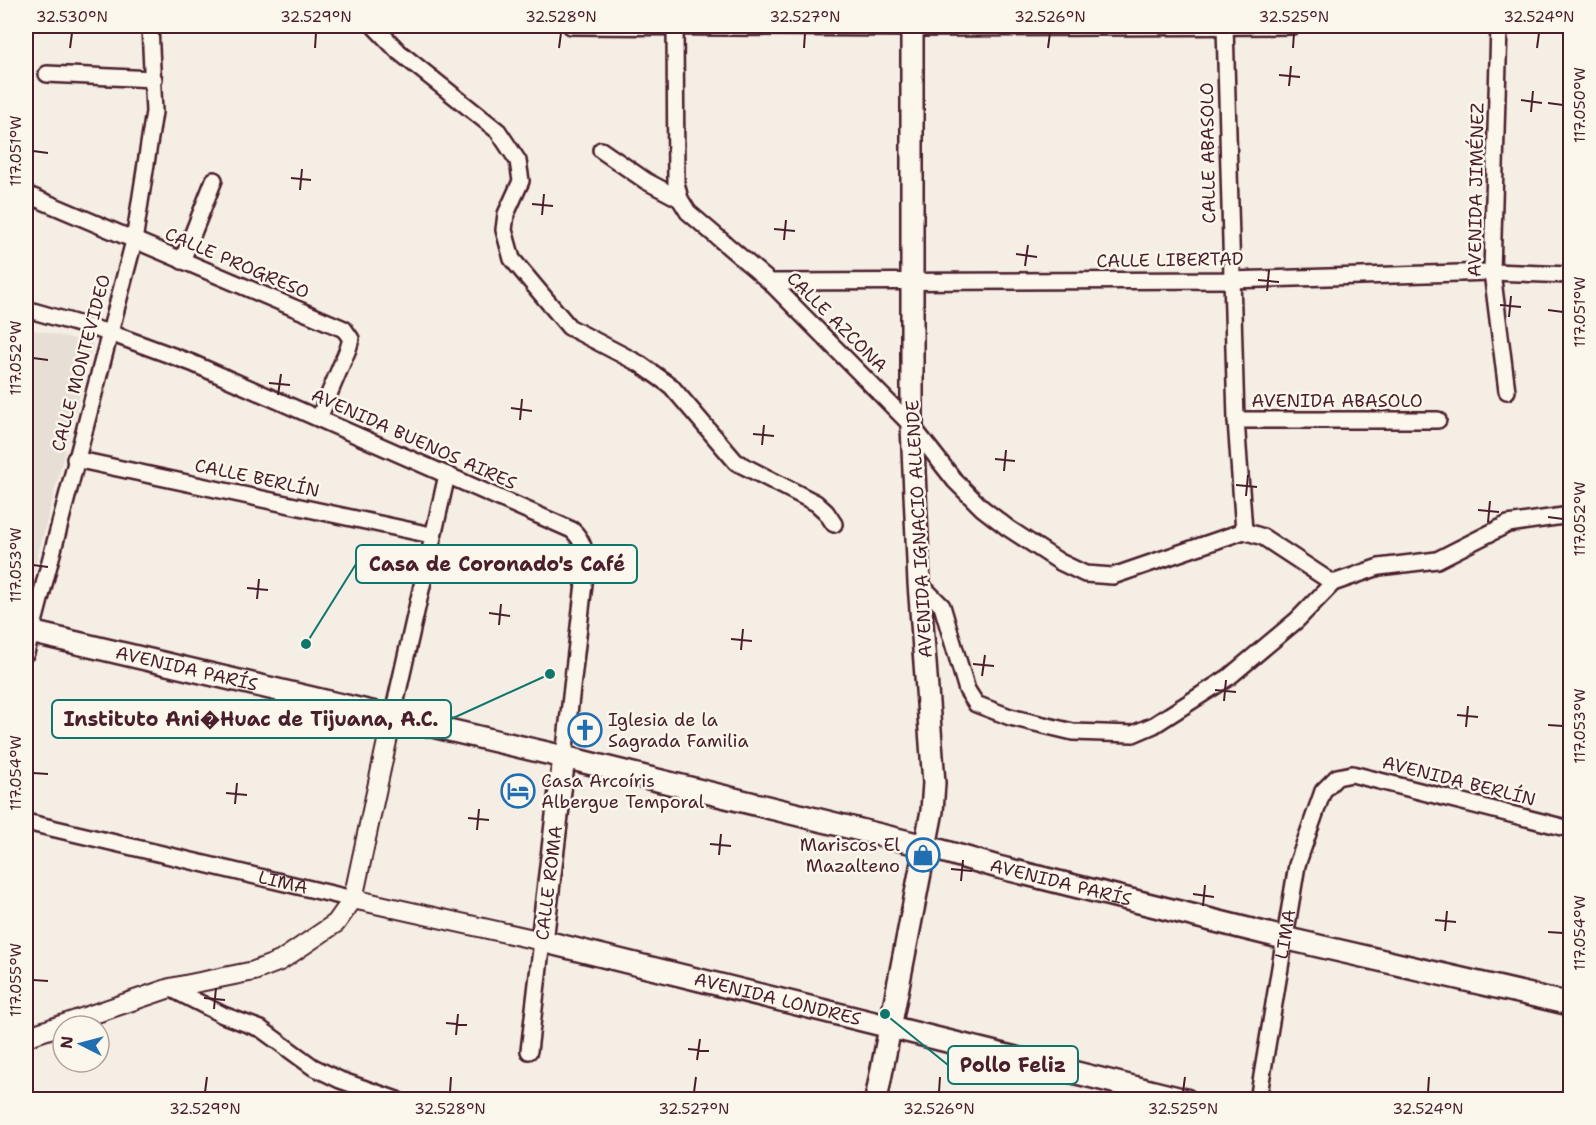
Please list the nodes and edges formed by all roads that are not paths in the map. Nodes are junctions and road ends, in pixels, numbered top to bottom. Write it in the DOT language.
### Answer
graph roads {
  1 [pos="150,26"];
  2 [pos="374,26"];
  3 [pos="571,26"];
  4 [pos="1225,26"];
  5 [pos="1293,26"];
  6 [pos="1499,26"];
  7 [pos="675,27"];
  8 [pos="912,27"];
  9 [pos="47,74"];
  10 [pos="154,79"];
  11 [pos="601,150"];
  12 [pos="214,180"];
  13 [pos="26,194"];
  14 [pos="680,199"];
  15 [pos="134,241"];
  16 [pos="182,261"];
  17 [pos="1492,272"];
  18 [pos="1570,275"];
  19 [pos="911,280"];
  20 [pos="1230,280"];
  21 [pos="770,282"];
  22 [pos="26,309"];
  23 [pos="111,333"];
  24 [pos="1507,391"];
  25 [pos="319,418"];
  26 [pos="1236,420"];
  27 [pos="1438,420"];
  28 [pos="912,426"];
  29 [pos="75,459"];
  30 [pos="447,475"];
  31 [pos="1570,515"];
  32 [pos="834,524"];
  33 [pos="1244,531"];
  34 [pos="431,535"];
  35 [pos="580,537"];
  36 [pos="919,583"];
  37 [pos="1333,583"];
  38 [pos="28,631"];
  39 [pos="26,653"];
  40 [pos="392,718"];
  41 [pos="564,757"];
  42 [pos="1337,777"];
  43 [pos="26,822"];
  44 [pos="1570,829"];
  45 [pos="925,846"];
  46 [pos="353,899"];
  47 [pos="1284,938"];
  48 [pos="542,941"];
  49 [pos="170,988"];
  50 [pos="1570,1004"];
  51 [pos="890,1027"];
  52 [pos="26,1037"];
  53 [pos="529,1051"];
  54 [pos="397,1100"];
  55 [pos="876,1100"];
  56 [pos="1186,1100"];
  57 [pos="1258,1100"];
  1 -- 10 [label="street, CALLE MONTEVIDEO"];
  2 -- 32 [label="street"];
  3 -- 7 [label="street"];
  4 -- 5 [label="street"];
  4 -- 8 [label="street"];
  4 -- 20 [label="street, CALLE ABASOLO"];
  6 -- 17 [label="street, AVENIDA JIMÉNEZ"];
  7 -- 8 [label="street"];
  7 -- 14 [label="street"];
  8 -- 19 [label="main road, AVENIDA IGNACIO ALLENDE"];
  9 -- 10 [label="street"];
  10 -- 15 [label="street, CALLE MONTEVIDEO"];
  11 -- 14 [label="street"];
  12 -- 16 [label="street"];
  13 -- 15 [label="street, CALLE PROGRESO"];
  14 -- 21 [label="street, CALLE AZCONA"];
  15 -- 16 [label="street, CALLE PROGRESO"];
  15 -- 23 [label="street, CALLE MONTEVIDEO"];
  16 -- 25 [label="street, CALLE PROGRESO"];
  17 -- 18 [label="street, CALLE LIBERTAD"];
  17 -- 20 [label="street, CALLE LIBERTAD"];
  17 -- 24 [label="street, AVENIDA JIMÉNEZ"];
  19 -- 20 [label="street, CALLE LIBERTAD"];
  19 -- 21 [label="street, CALLE LIBERTAD"];
  19 -- 28 [label="main road, AVENIDA IGNACIO ALLENDE"];
  20 -- 26 [label="street, AVENIDA ABASOLO"];
  21 -- 28 [label="street, CALLE AZCONA"];
  22 -- 23 [label="street, AVENIDA BUENOS AIRES"];
  23 -- 25 [label="street, AVENIDA BUENOS AIRES"];
  23 -- 29 [label="street, CALLE MONTEVIDEO"];
  25 -- 30 [label="street, AVENIDA BUENOS AIRES"];
  26 -- 27 [label="street, AVENIDA ABASOLO"];
  26 -- 33 [label="street, AVENIDA ABASOLO"];
  28 -- 33 [label="street, CALLE AZCONA"];
  28 -- 36 [label="main road, AVENIDA IGNACIO ALLENDE"];
  29 -- 34 [label="street, CALLE BERLÍN"];
  29 -- 38 [label="street, CALLE MONTEVIDEO"];
  30 -- 34 [label="street"];
  30 -- 35 [label="street, AVENIDA BUENOS AIRES"];
  31 -- 37 [label="street"];
  33 -- 37 [label="street"];
  34 -- 40 [label="street"];
  35 -- 41 [label="street, CALLE ROMA"];
  36 -- 37 [label="street"];
  36 -- 45 [label="main road, AVENIDA IGNACIO ALLENDE"];
  38 -- 39 [label="street, CALLE MONTEVIDEO"];
  38 -- 40 [label="main road, AVENIDA PARÍS"];
  40 -- 41 [label="main road, AVENIDA PARÍS"];
  40 -- 46 [label="street"];
  41 -- 45 [label="main road, AVENIDA PARÍS"];
  41 -- 48 [label="main road, CALLE ROMA"];
  42 -- 44 [label="street, AVENIDA BERLÍN"];
  42 -- 47 [label="street, LIMA"];
  43 -- 46 [label="street, LIMA"];
  45 -- 47 [label="main road, AVENIDA PARÍS"];
  45 -- 51 [label="main road, AVENIDA IGNACIO ALLENDE"];
  46 -- 48 [label="street, LIMA"];
  46 -- 49 [label="street"];
  47 -- 50 [label="main road, AVENIDA PARÍS"];
  47 -- 57 [label="street, LIMA"];
  48 -- 51 [label="main road, AVENIDA LONDRES"];
  48 -- 53 [label="street, CALLE ROMA"];
  49 -- 52 [label="street"];
  49 -- 54 [label="street"];
  51 -- 55 [label="main road, AVENIDA IGNACIO ALLENDE"];
  51 -- 56 [label="main road, AVENIDA LONDRES"];
}
